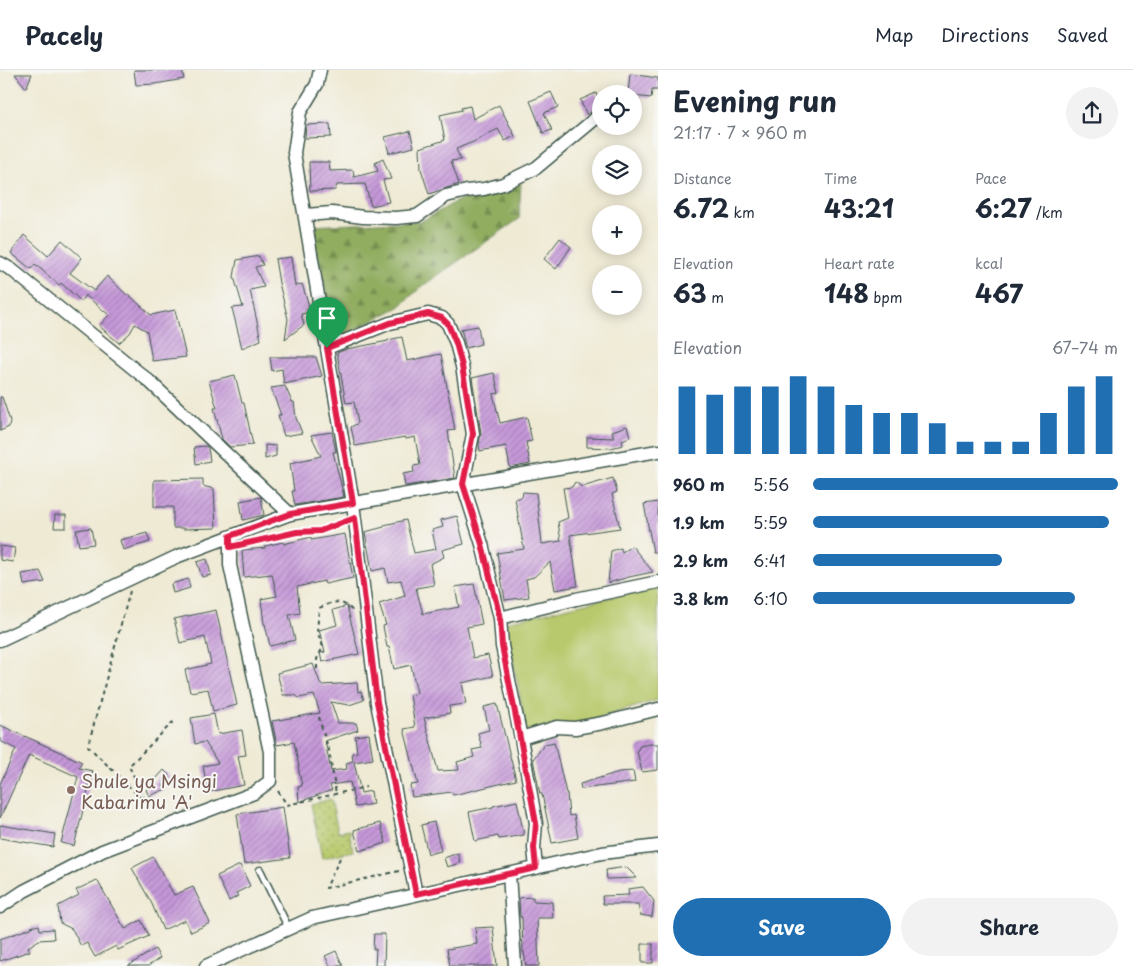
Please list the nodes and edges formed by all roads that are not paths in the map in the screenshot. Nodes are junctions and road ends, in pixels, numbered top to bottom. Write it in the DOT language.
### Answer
graph roads {
  1 [pos="320,70"];
  2 [pos="592,121"];
  3 [pos="305,215"];
  4 [pos="0,262"];
  5 [pos="327,348"];
  6 [pos="658,451"];
  7 [pos="463,484"];
  8 [pos="353,503"];
  9 [pos="290,514"];
  10 [pos="230,542"];
  11 [pos="658,582"];
  12 [pos="500,618"];
  13 [pos="0,640"];
  14 [pos="658,709"];
  15 [pos="520,738"];
  16 [pos="658,846"];
  17 [pos="536,868"];
  18 [pos="260,870"];
  19 [pos="509,874"];
  20 [pos="416,894"];
  21 [pos="0,907"];
  22 [pos="289,929"];
  23 [pos="206,966"];
  24 [pos="515,966"];
  1 -- 3 [label="street"];
  2 -- 3 [label="street"];
  3 -- 5 [label="street"];
  4 -- 9 [label="street"];
  5 -- 7 [label="street"];
  5 -- 8 [label="street"];
  6 -- 7 [label="street"];
  7 -- 8 [label="street"];
  7 -- 12 [label="street"];
  8 -- 9 [label="street"];
  8 -- 20 [label="street"];
  9 -- 10 [label="street"];
  10 -- 13 [label="street"];
  10 -- 21 [label="street"];
  11 -- 12 [label="street"];
  12 -- 15 [label="street"];
  14 -- 15 [label="street"];
  15 -- 17 [label="street"];
  16 -- 17 [label="street"];
  17 -- 19 [label="street"];
  18 -- 22 [label="lane"];
  19 -- 20 [label="street"];
  19 -- 24 [label="street"];
  20 -- 22 [label="street"];
  22 -- 23 [label="street"];
}
